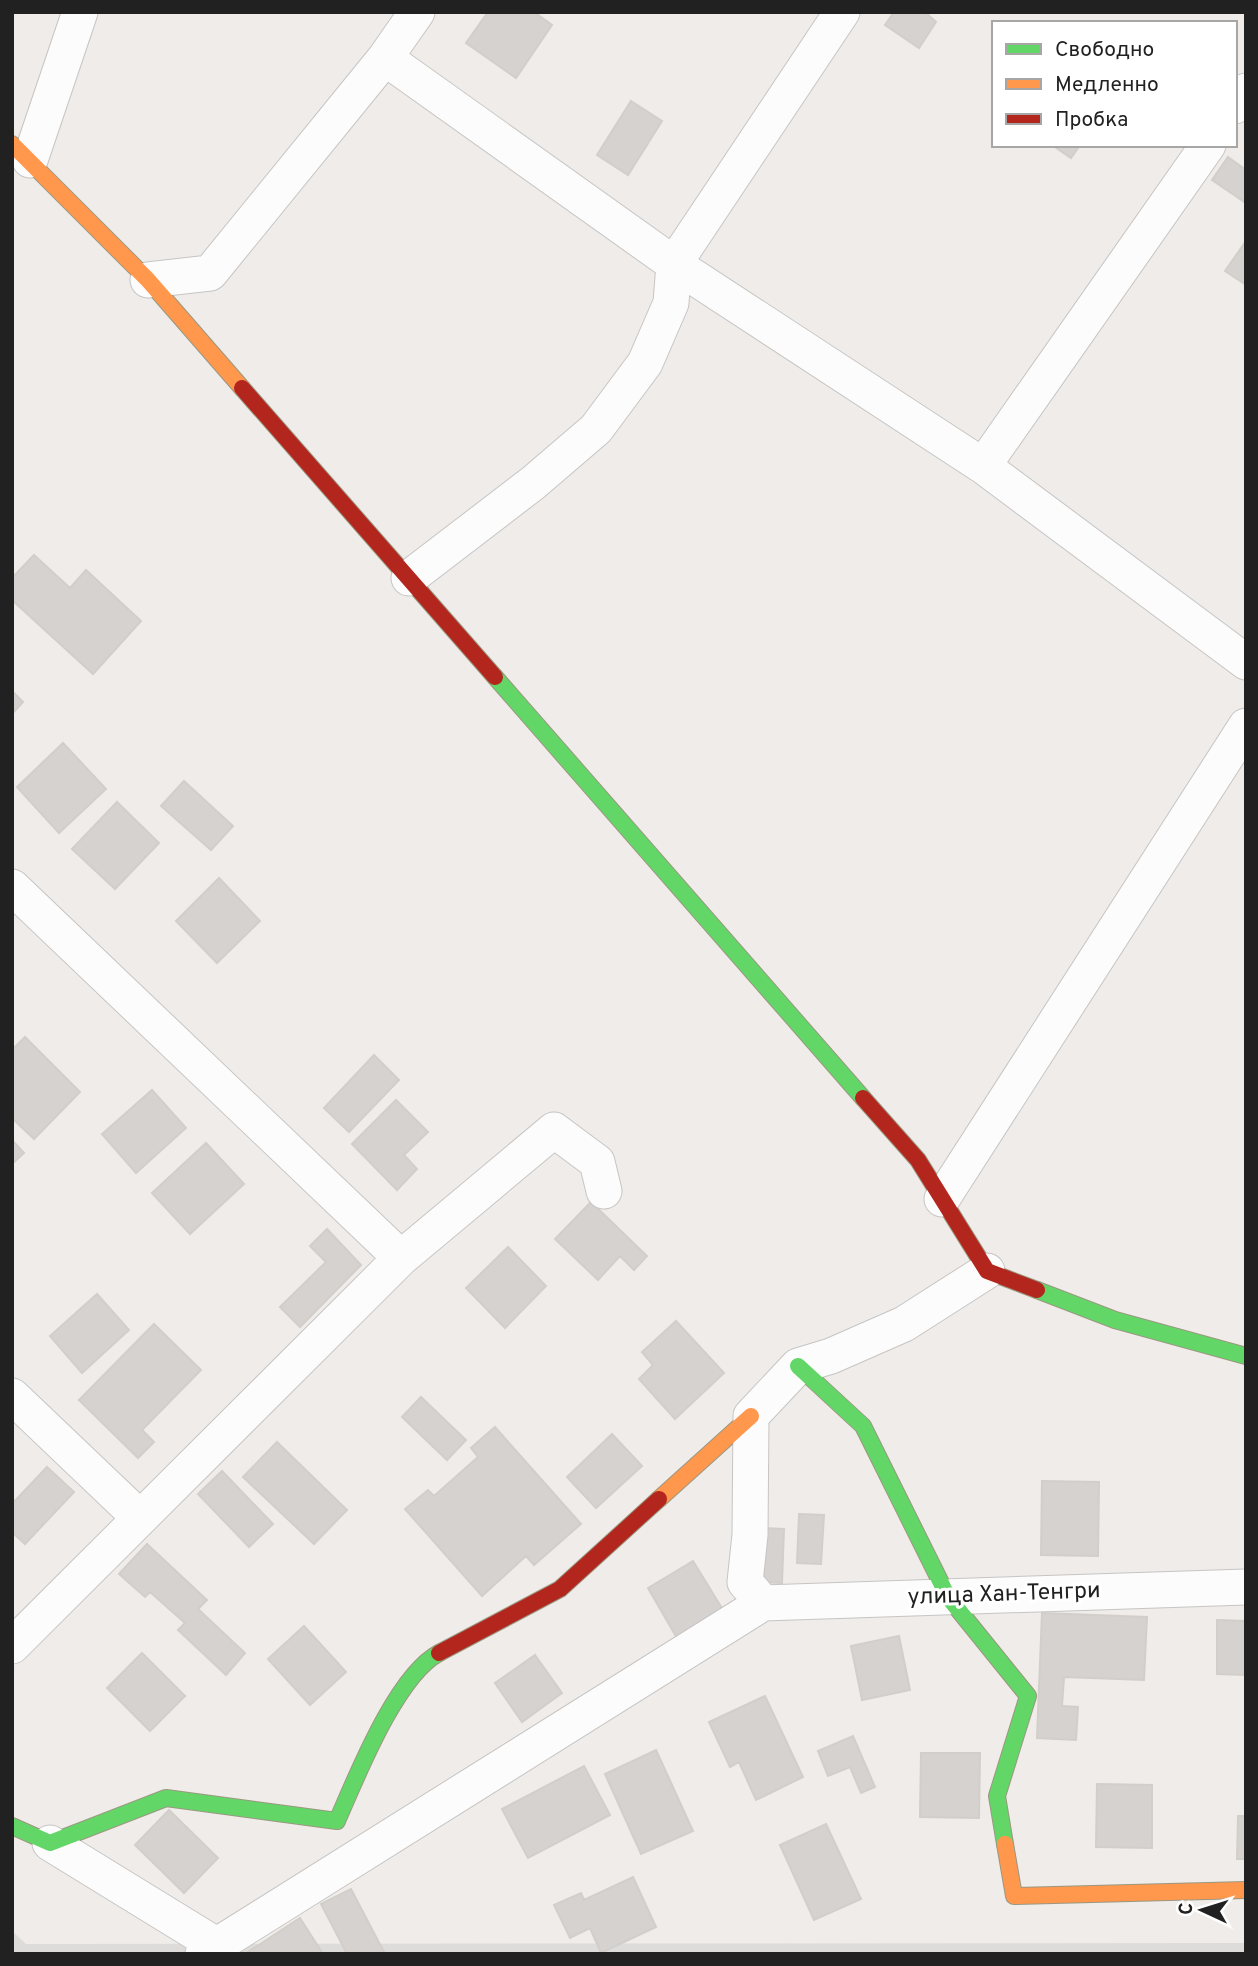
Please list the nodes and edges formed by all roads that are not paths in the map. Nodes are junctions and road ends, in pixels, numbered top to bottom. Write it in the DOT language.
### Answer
graph roads {
  1 [pos="80,12"];
  2 [pos="417,12"];
  3 [pos="842,12"];
  4 [pos="385,58"];
  5 [pos="1207,147"];
  6 [pos="21,152"];
  7 [pos="674,264"];
  8 [pos="148,280"];
  9 [pos="983,466"];
  10 [pos="409,578"];
  11 [pos="1246,663"];
  12 [pos="1246,726"];
  13 [pos="12,887"];
  14 [pos="604,1191"];
  15 [pos="942,1199"];
  16 [pos="401,1258"];
  17 [pos="986,1272"];
  18 [pos="1245,1354"];
  19 [pos="798,1366"];
  20 [pos="12,1396"];
  21 [pos="751,1416"];
  22 [pos="140,1518"];
  23 [pos="1246,1587"];
  24 [pos="948,1597"];
  25 [pos="763,1603"];
  26 [pos="12,1646"];
  27 [pos="12,1826"];
  28 [pos="50,1843"];
  29 [pos="1246,1890"];
  30 [pos="209,1949"];
  1 -- 6 [label="street"];
  2 -- 4 [label="street"];
  3 -- 7 [label="street"];
  4 -- 7 [label="street"];
  4 -- 8 [label="street"];
  5 -- 9 [label="street"];
  6 -- 8 [label="street"];
  7 -- 9 [label="street"];
  7 -- 10 [label="street"];
  8 -- 10 [label="street"];
  9 -- 11 [label="street"];
  10 -- 15 [label="street"];
  12 -- 15 [label="street"];
  13 -- 16 [label="street"];
  14 -- 16 [label="street"];
  15 -- 17 [label="street"];
  16 -- 22 [label="street"];
  17 -- 18 [label="street"];
  17 -- 19 [label="street"];
  19 -- 21 [label="street"];
  19 -- 24 [label="street"];
  20 -- 22 [label="street"];
  21 -- 25 [label="street"];
  21 -- 28 [label="street"];
  22 -- 26 [label="street"];
  23 -- 24 [label="street, улица Хан-Тенгри"];
  24 -- 25 [label="street, улица Хан-Тенгри"];
  24 -- 29 [label="street"];
  25 -- 30 [label="street"];
  27 -- 28 [label="street"];
  28 -- 30 [label="street"];
}
